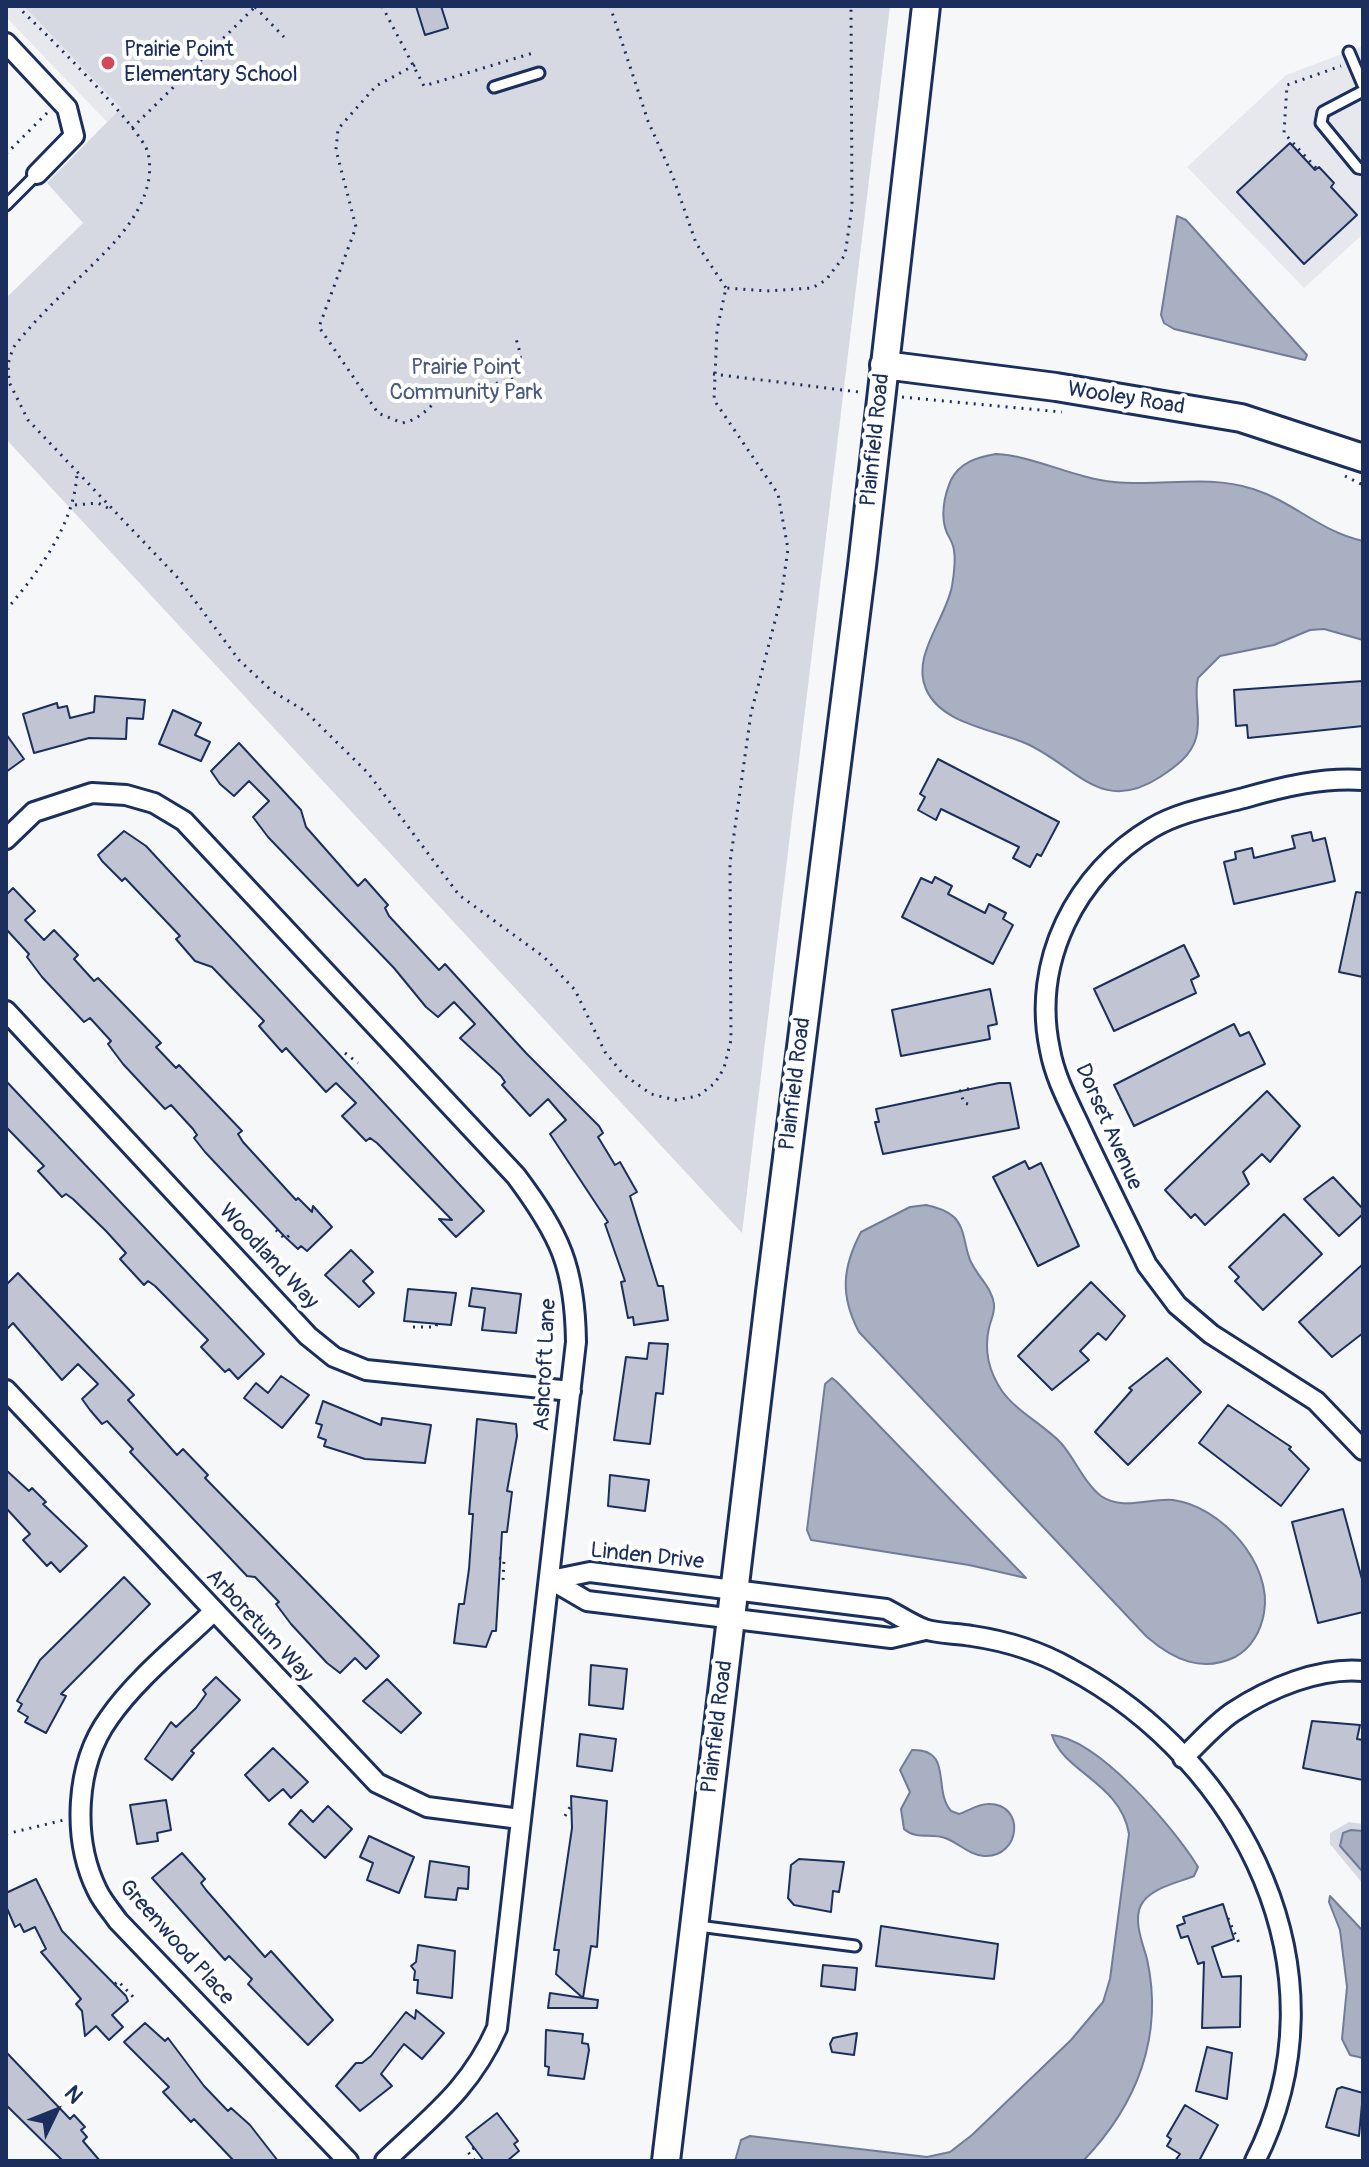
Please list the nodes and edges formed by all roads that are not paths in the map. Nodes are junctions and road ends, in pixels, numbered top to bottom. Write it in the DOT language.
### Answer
graph roads {
  1 [pos="926,6"];
  2 [pos="6,43"];
  3 [pos="1349,52"];
  4 [pos="539,73"];
  5 [pos="1363,85"];
  6 [pos="494,87"];
  7 [pos="1363,91"];
  8 [pos="1363,169"];
  9 [pos="37,174"];
  10 [pos="6,205"];
  11 [pos="884,365"];
  12 [pos="1353,467"];
  13 [pos="1363,780"];
  14 [pos="6,839"];
  15 [pos="6,1011"];
  16 [pos="6,1390"];
  17 [pos="571,1391"];
  18 [pos="1363,1450"];
  19 [pos="551,1580"];
  20 [pos="733,1604"];
  21 [pos="213,1612"];
  22 [pos="925,1630"];
  23 [pos="1363,1671"];
  24 [pos="1183,1758"];
  25 [pos="520,1819"];
  26 [pos="695,1926"];
  27 [pos="855,1946"];
  28 [pos="401,2147"];
  29 [pos="348,2161"];
  30 [pos="385,2161"];
  31 [pos="414,2161"];
  32 [pos="666,2161"];
  33 [pos="1255,2161"];
  1 -- 11 [label="main road, Plainfield Road"];
  2 -- 9 [label="street"];
  3 -- 5 [label="lane"];
  4 -- 6 [label="lane"];
  7 -- 8 [label="lane"];
  9 -- 10 [label="lane"];
  11 -- 12 [label="main road, Wooley Road"];
  11 -- 20 [label="main road, Plainfield Road"];
  13 -- 18 [label="street, Dorset Avenue"];
  14 -- 17 [label="street, Ashcroft Lane"];
  15 -- 17 [label="street, Woodland Way"];
  16 -- 21 [label="street, Arboretum Way"];
  17 -- 19 [label="street, Ashcroft Lane"];
  19 -- 20 [label="street, Linden Drive"];
  19 -- 20 [label="street, Linden Drive"];
  19 -- 25 [label="street, Ashcroft Lane"];
  20 -- 22 [label="street, Linden Drive"];
  20 -- 22 [label="street, Linden Drive"];
  20 -- 26 [label="main road, Plainfield Road"];
  21 -- 25 [label="street, Arboretum Way"];
  21 -- 29 [label="street, Greenwood Place"];
  22 -- 24 [label="street, Linden Drive"];
  23 -- 24 [label="street"];
  24 -- 33 [label="street, Linden Drive"];
  25 -- 28 [label="street, Ashcroft Lane"];
  26 -- 27 [label="lane"];
  26 -- 32 [label="main road, Plainfield Road"];
  28 -- 30 [label="street, Ashcroft Lane"];
  28 -- 31 [label="street"];
}
